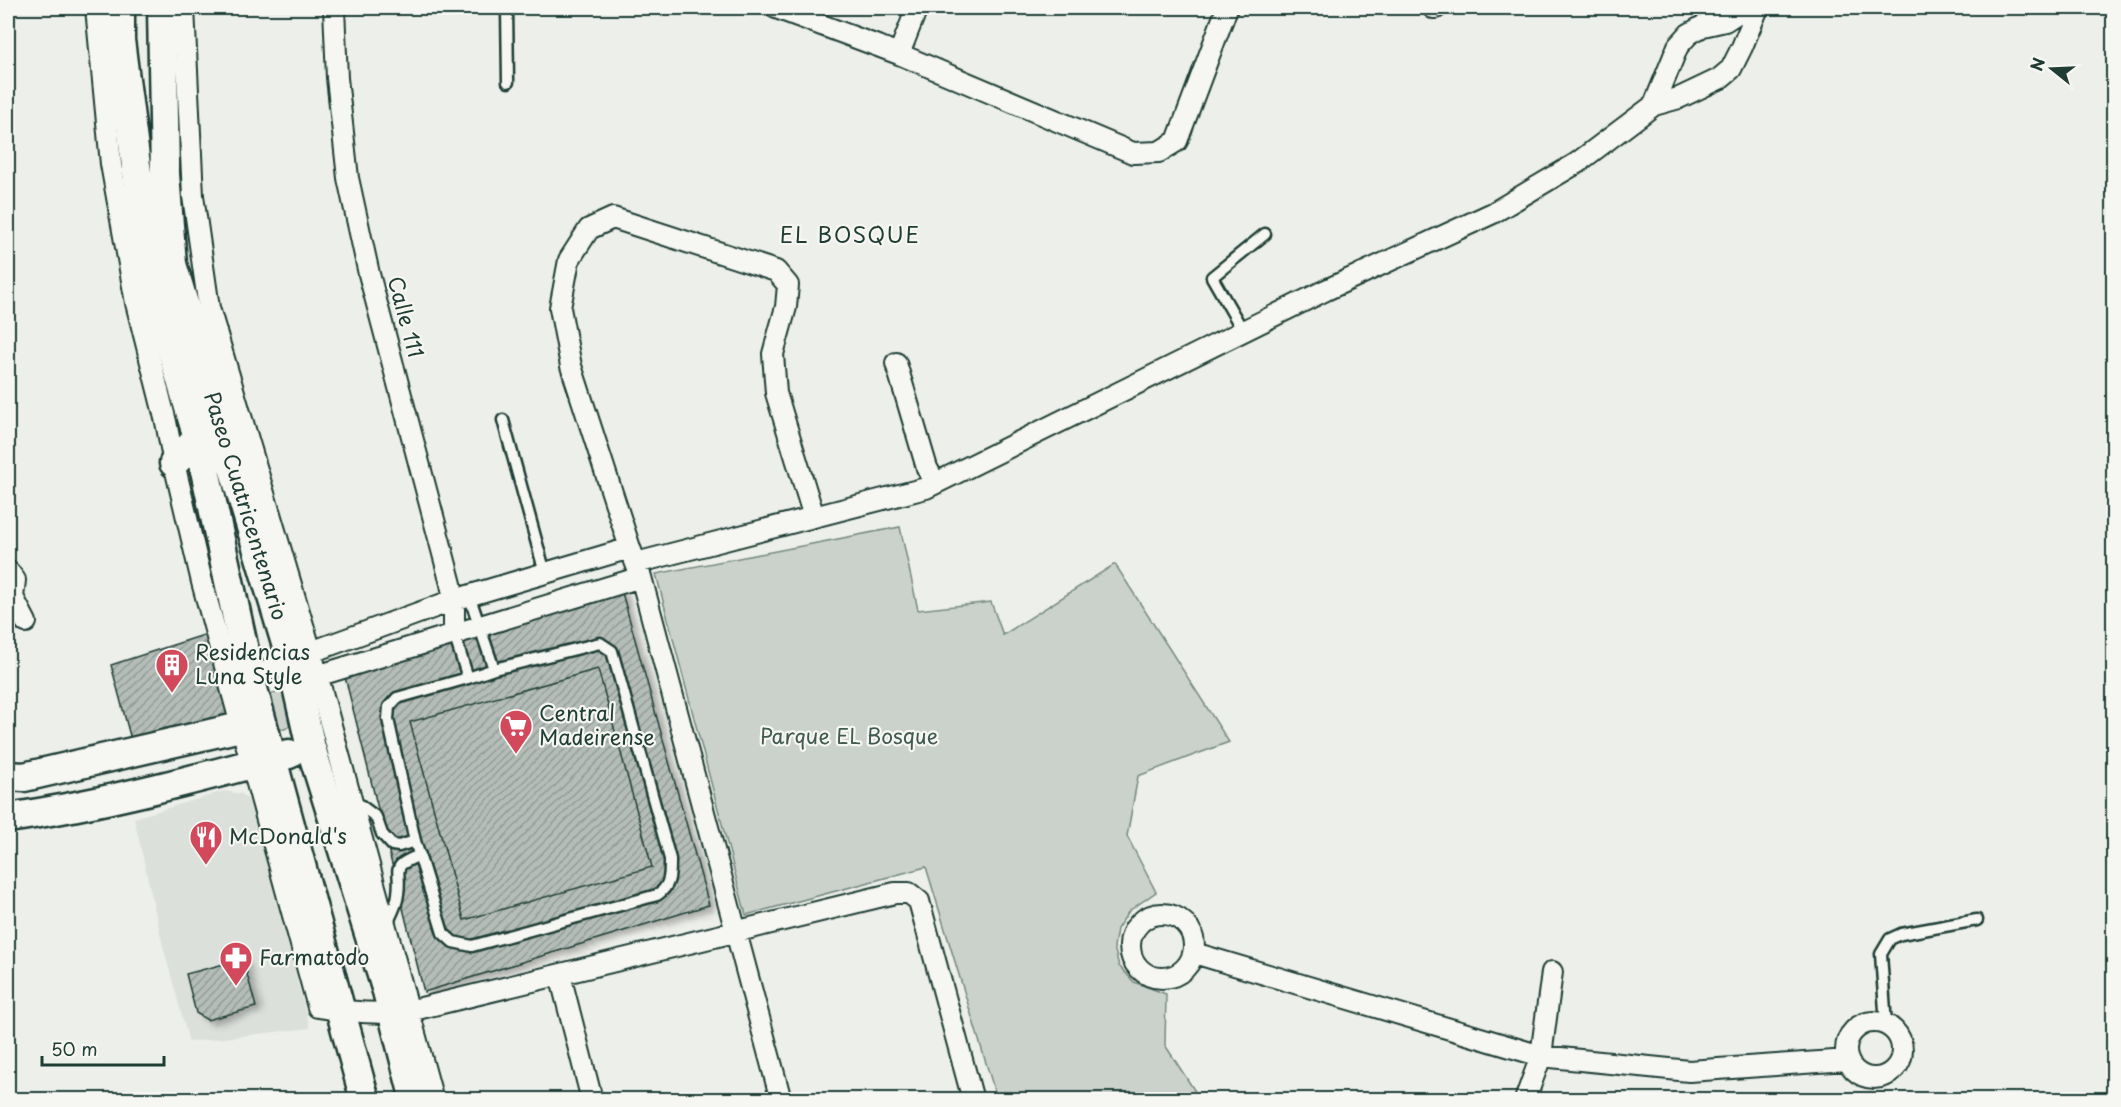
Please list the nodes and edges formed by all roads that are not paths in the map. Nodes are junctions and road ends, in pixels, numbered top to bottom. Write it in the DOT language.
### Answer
graph roads {
  1 [pos="96,8"];
  2 [pos="120,8"];
  3 [pos="162,8"];
  4 [pos="184,8"];
  5 [pos="334,8"];
  6 [pos="507,8"];
  7 [pos="776,8"];
  8 [pos="917,8"];
  9 [pos="1227,8"];
  10 [pos="1744,8"];
  11 [pos="1758,8"];
  12 [pos="1725,21"];
  13 [pos="1743,47"];
  14 [pos="899,54"];
  15 [pos="508,82"];
  16 [pos="1654,105"];
  17 [pos="1265,234"];
  18 [pos="1243,331"];
  19 [pos="896,363"];
  20 [pos="502,420"];
  21 [pos="198,438"];
  22 [pos="174,463"];
  23 [pos="935,483"];
  24 [pos="814,517"];
  25 [pos="636,562"];
  26 [pos="8,572"];
  27 [pos="545,573"];
  28 [pos="10,596"];
  29 [pos="461,597"];
  30 [pos="26,622"];
  31 [pos="480,625"];
  32 [pos="453,634"];
  33 [pos="304,668"];
  34 [pos="494,669"];
  35 [pos="250,678"];
  36 [pos="468,678"];
  37 [pos="252,725"];
  38 [pos="311,748"];
  39 [pos="262,761"];
  40 [pos="8,776"];
  41 [pos="351,798"];
  42 [pos="8,818"];
  43 [pos="415,841"];
  44 [pos="420,855"];
  45 [pos="1977,920"];
  46 [pos="385,927"];
  47 [pos="737,930"];
  48 [pos="1194,953"];
  49 [pos="1552,972"];
  50 [pos="560,975"];
  51 [pos="340,1010"];
  52 [pos="400,1012"];
  53 [pos="1886,1024"];
  54 [pos="1541,1056"];
  55 [pos="1848,1060"];
  56 [pos="365,1100"];
  57 [pos="415,1100"];
  58 [pos="433,1100"];
  59 [pos="592,1100"];
  60 [pos="781,1100"];
  61 [pos="973,1100"];
  62 [pos="1525,1100"];
  1 -- 22 [label="street, Paseo Cuatricentenario"];
  2 -- 21 [label="street, Paseo Cuatricentenario"];
  3 -- 33 [label="street, Paseo Cuatricentenario"];
  4 -- 33 [label="street, Paseo Cuatricentenario"];
  5 -- 29 [label="street, Calle 111"];
  6 -- 15 [label="lane"];
  7 -- 14 [label="street"];
  8 -- 14 [label="street"];
  9 -- 14 [label="street"];
  10 -- 12 [label="street"];
  11 -- 13 [label="street"];
  12 -- 13 [label="street"];
  12 -- 16 [label="street"];
  13 -- 16 [label="street"];
  16 -- 18 [label="street"];
  17 -- 18 [label="lane"];
  18 -- 23 [label="street"];
  19 -- 23 [label="street"];
  20 -- 27 [label="lane"];
  21 -- 22 [label="street"];
  21 -- 35 [label="street, Paseo Cuatricentenario"];
  22 -- 37 [label="street, Paseo Cuatricentenario"];
  23 -- 24 [label="street"];
  24 -- 25 [label="street"];
  24 -- 25 [label="street"];
  25 -- 27 [label="street"];
  25 -- 31 [label="street"];
  25 -- 47 [label="street"];
  26 -- 28 [label="street"];
  27 -- 29 [label="street"];
  28 -- 30 [label="street"];
  29 -- 31 [label="lane"];
  29 -- 32 [label="street, Calle 111"];
  29 -- 33 [label="street"];
  31 -- 32 [label="street"];
  31 -- 34 [label="lane"];
  32 -- 33 [label="street"];
  32 -- 36 [label="lane"];
  33 -- 35 [label="street"];
  33 -- 38 [label="street, Paseo Cuatricentenario"];
  33 -- 41 [label="street, Paseo Cuatricentenario"];
  34 -- 36 [label="lane"];
  34 -- 44 [label="lane"];
  35 -- 37 [label="street, Paseo Cuatricentenario"];
  36 -- 43 [label="lane"];
  37 -- 39 [label="street, Paseo Cuatricentenario"];
  37 -- 40 [label="street"];
  38 -- 39 [label="street"];
  38 -- 52 [label="street, Paseo Cuatricentenario"];
  39 -- 42 [label="street"];
  39 -- 51 [label="street, Paseo Cuatricentenario"];
  41 -- 43 [label="lane"];
  41 -- 46 [label="street, Paseo Cuatricentenario"];
  43 -- 44 [label="lane"];
  44 -- 46 [label="lane"];
  45 -- 53 [label="lane"];
  46 -- 52 [label="street, Paseo Cuatricentenario"];
  47 -- 50 [label="street"];
  47 -- 60 [label="street"];
  47 -- 61 [label="street"];
  48 -- 54 [label="street"];
  49 -- 54 [label="street"];
  50 -- 52 [label="street"];
  50 -- 59 [label="street"];
  51 -- 52 [label="street"];
  51 -- 56 [label="street, Paseo Cuatricentenario"];
  52 -- 57 [label="street, Paseo Cuatricentenario"];
  52 -- 58 [label="street, Paseo Cuatricentenario"];
  53 -- 55 [label="street"];
  53 -- 55 [label="street"];
  54 -- 55 [label="street"];
  54 -- 62 [label="street"];
}
